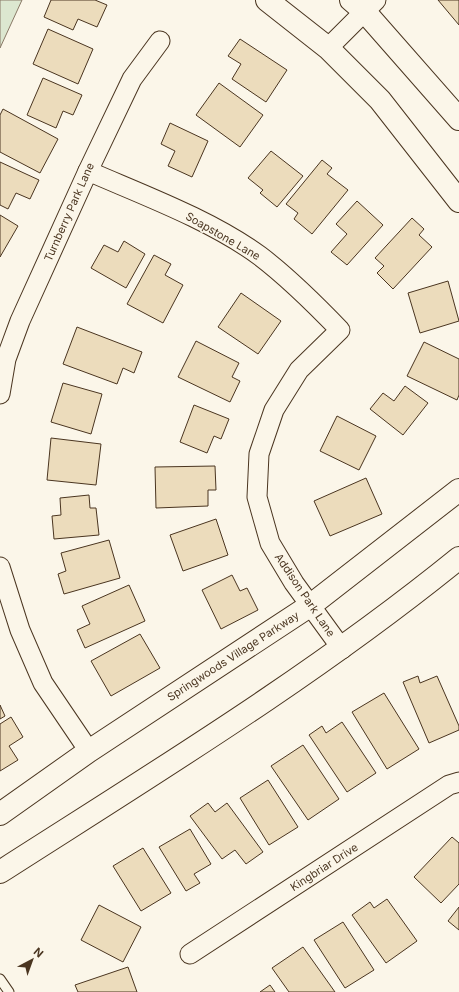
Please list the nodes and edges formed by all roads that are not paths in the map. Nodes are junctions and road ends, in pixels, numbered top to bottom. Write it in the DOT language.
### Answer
graph roads {
  1 [pos="267,0"];
  2 [pos="364,4"];
  3 [pos="160,41"];
  4 [pos="328,48"];
  5 [pos="459,119"];
  6 [pos="88,171"];
  7 [pos="459,201"];
  8 [pos="340,330"];
  9 [pos="0,394"];
  10 [pos="459,490"];
  11 [pos="459,558"];
  12 [pos="0,567"];
  13 [pos="311,605"];
  14 [pos="342,649"];
  15 [pos="89,751"];
  16 [pos="459,782"];
  17 [pos="0,814"];
  18 [pos="0,872"];
  19 [pos="190,954"];
  20 [pos="0,979"];
  21 [pos="9,992"];
  1 -- 4 [label="street"];
  2 -- 4 [label="street"];
  2 -- 5 [label="street"];
  3 -- 6 [label="street, Turnberry Park Lane"];
  4 -- 7 [label="street"];
  6 -- 8 [label="street, Soapstone Lane"];
  6 -- 9 [label="street, Turnberry Park Lane"];
  8 -- 13 [label="street, Addison Park Lane"];
  10 -- 13 [label="street, Springwoods Village Parkway"];
  11 -- 14 [label="street"];
  12 -- 15 [label="street"];
  13 -- 14 [label="street, Addison Park Lane"];
  13 -- 15 [label="street, Springwoods Village Parkway"];
  14 -- 18 [label="street"];
  15 -- 17 [label="street, Springwoods Village Parkway"];
  16 -- 19 [label="street, Kingbriar Drive"];
  20 -- 21 [label="lane"];
}
